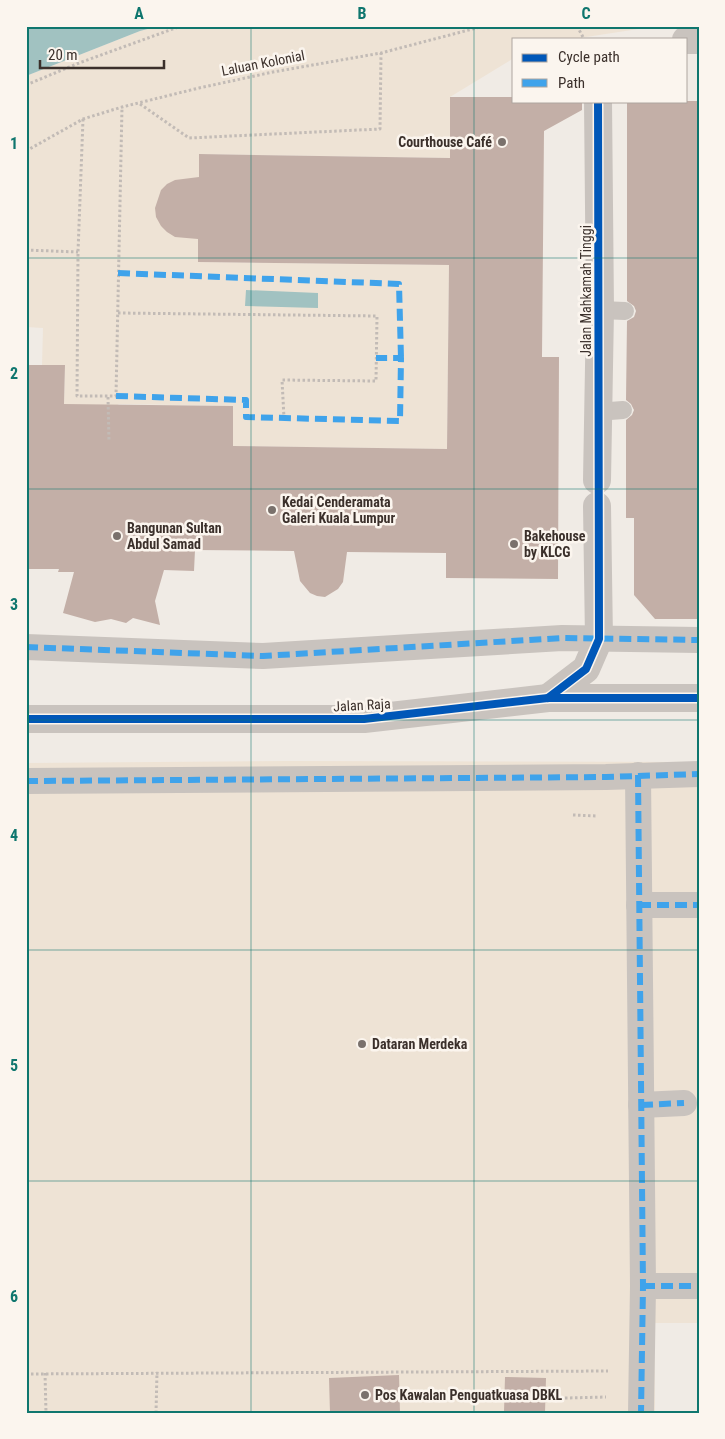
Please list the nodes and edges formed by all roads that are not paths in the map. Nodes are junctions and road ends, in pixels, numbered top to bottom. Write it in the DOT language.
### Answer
graph roads {
  1 [pos="598,102"];
  2 [pos="599,639"];
  3 [pos="699,640"];
  4 [pos="26,648"];
  5 [pos="548,698"];
  6 [pos="699,698"];
  7 [pos="26,719"];
  8 [pos="699,774"];
  9 [pos="638,775"];
  10 [pos="26,781"];
  11 [pos="639,904"];
  12 [pos="699,905"];
  13 [pos="684,1103"];
  14 [pos="642,1105"];
  15 [pos="643,1286"];
  16 [pos="699,1286"];
  17 [pos="641,1394"];
  1 -- 2 [label="street, Jalan Mahkamah Tinggi"];
  2 -- 3 [label="street"];
  2 -- 4 [label="street"];
  2 -- 5 [label="street, Jalan Mahkamah Tinggi"];
  5 -- 6 [label="street, Jalan Raja"];
  5 -- 7 [label="street, Jalan Raja"];
  8 -- 9 [label="street"];
  9 -- 10 [label="street"];
  9 -- 11 [label="street"];
  11 -- 12 [label="street"];
  11 -- 14 [label="street"];
  13 -- 14 [label="street"];
  14 -- 15 [label="street"];
  15 -- 16 [label="street"];
  15 -- 17 [label="street"];
}
